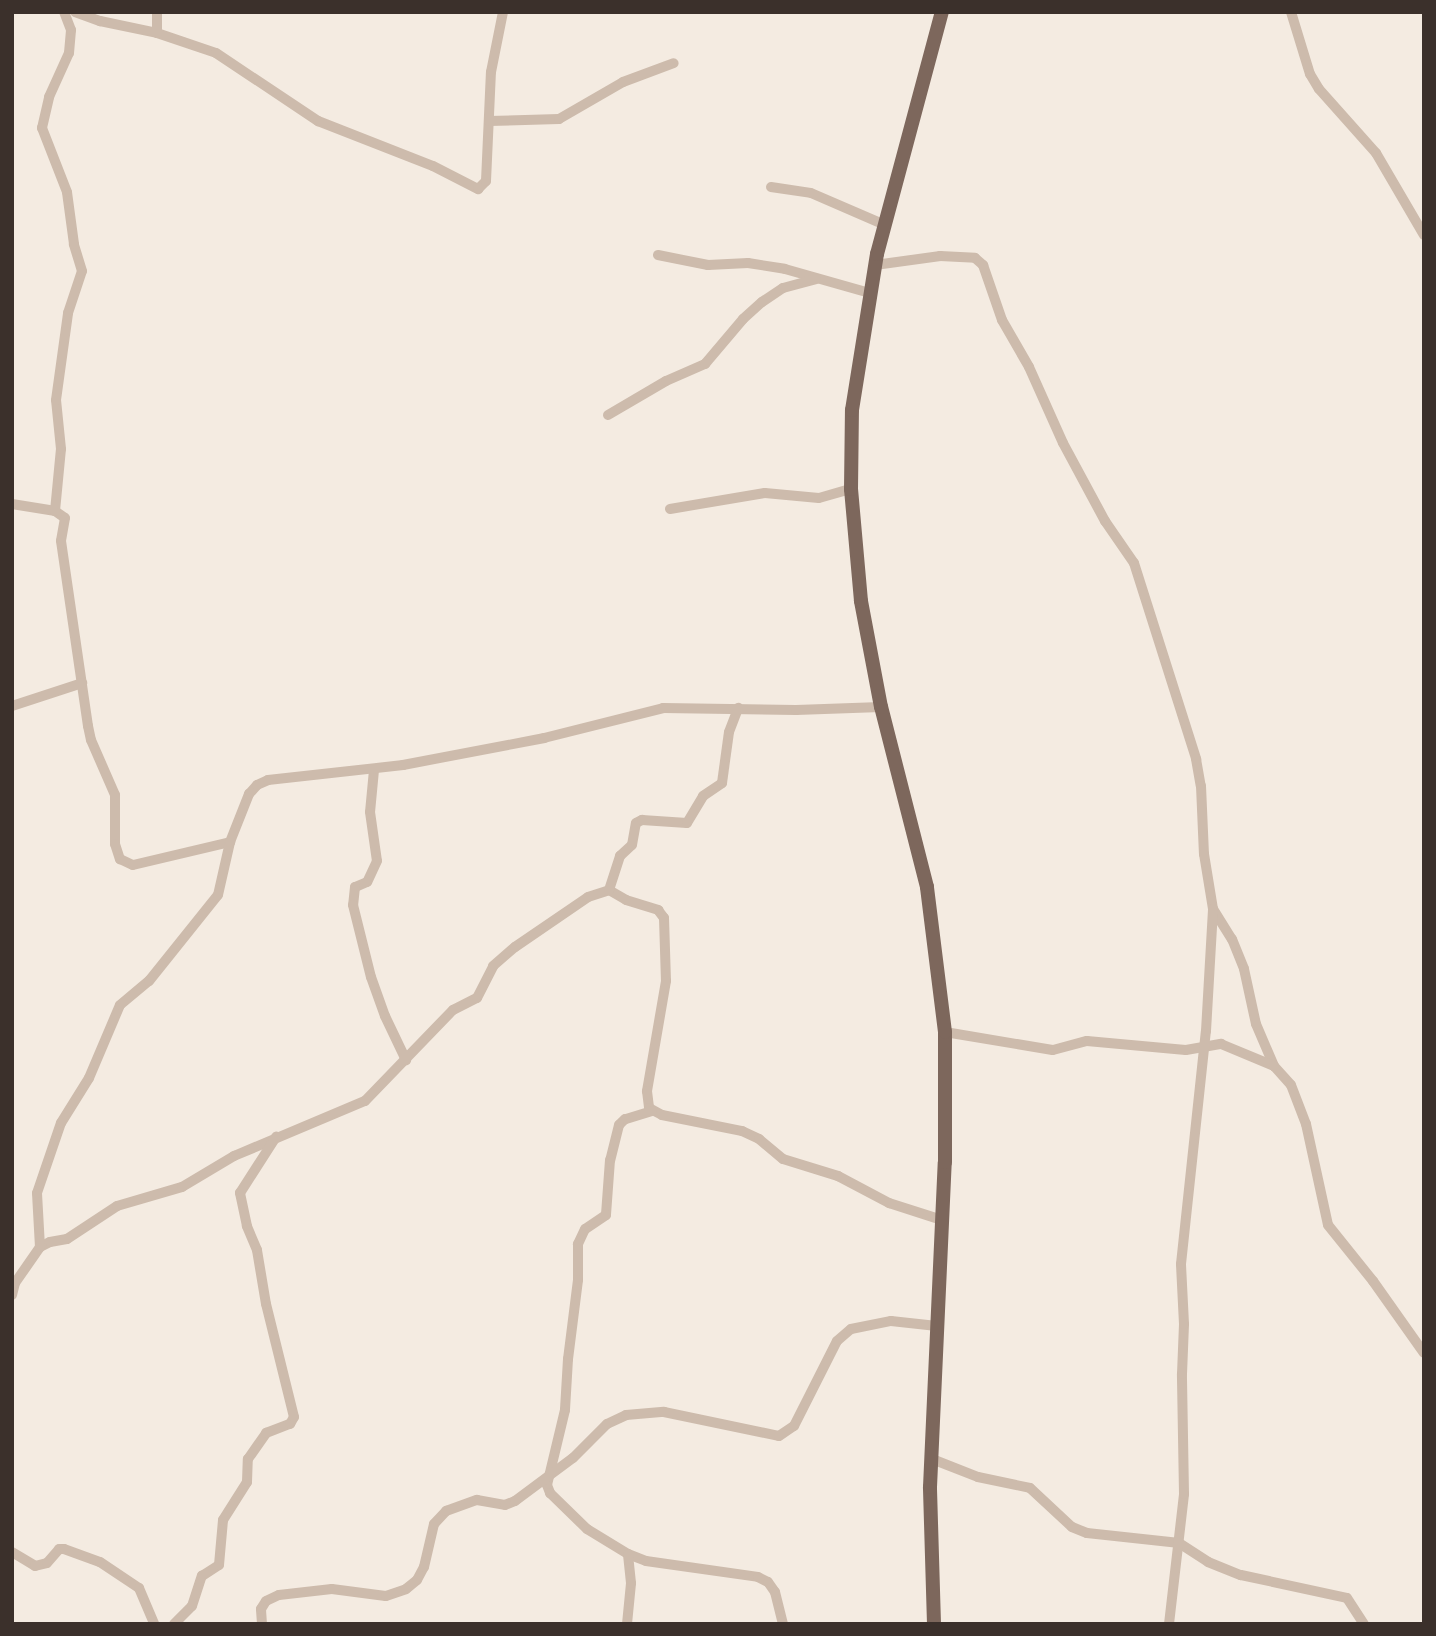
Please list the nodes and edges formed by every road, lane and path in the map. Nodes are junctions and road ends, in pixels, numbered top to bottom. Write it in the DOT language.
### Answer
graph roads {
  1 [pos="64,12"];
  2 [pos="75,12"];
  3 [pos="157,12"];
  4 [pos="502,12"];
  5 [pos="942,12"];
  6 [pos="1291,12"];
  7 [pos="157,33"];
  8 [pos="674,63"];
  9 [pos="489,121"];
  10 [pos="771,187"];
  11 [pos="885,225"];
  12 [pos="1424,235"];
  13 [pos="658,255"];
  14 [pos="875,265"];
  15 [pos="816,278"];
  16 [pos="870,293"];
  17 [pos="608,415"];
  18 [pos="851,489"];
  19 [pos="12,504"];
  20 [pos="670,509"];
  21 [pos="55,512"];
  22 [pos="82,683"];
  23 [pos="12,706"];
  24 [pos="881,707"];
  25 [pos="738,708"];
  26 [pos="374,769"];
  27 [pos="230,842"];
  28 [pos="609,890"];
  29 [pos="1213,909"];
  30 [pos="945,1032"];
  31 [pos="1204,1048"];
  32 [pos="406,1060"];
  33 [pos="1275,1066"];
  34 [pos="652,1111"];
  35 [pos="276,1136"];
  36 [pos="942,1220"];
  37 [pos="40,1247"];
  38 [pos="12,1295"];
  39 [pos="937,1326"];
  40 [pos="1424,1353"];
  41 [pos="932,1459"];
  42 [pos="548,1476"];
  43 [pos="1179,1543"];
  44 [pos="12,1552"];
  45 [pos="628,1553"];
  46 [pos="154,1624"];
  47 [pos="174,1624"];
  48 [pos="262,1624"];
  49 [pos="627,1624"];
  50 [pos="783,1624"];
  51 [pos="934,1624"];
  52 [pos="1170,1624"];
  53 [pos="1364,1624"];
  1 -- 21 [label="street"];
  2 -- 7 [label="street"];
  3 -- 7 [label="street"];
  4 -- 9 [label="street"];
  5 -- 11 [label="main road"];
  6 -- 12 [label="street"];
  7 -- 9 [label="street"];
  8 -- 9 [label="street"];
  10 -- 11 [label="street"];
  11 -- 14 [label="main road"];
  13 -- 15 [label="street"];
  14 -- 16 [label="main road"];
  14 -- 29 [label="street"];
  15 -- 16 [label="street"];
  15 -- 17 [label="street"];
  16 -- 18 [label="main road"];
  18 -- 20 [label="street"];
  18 -- 24 [label="main road"];
  19 -- 21 [label="street"];
  21 -- 22 [label="street"];
  22 -- 23 [label="street"];
  22 -- 27 [label="street"];
  24 -- 25 [label="street"];
  24 -- 30 [label="main road"];
  25 -- 26 [label="street"];
  25 -- 28 [label="street"];
  26 -- 27 [label="street"];
  26 -- 32 [label="street"];
  27 -- 37 [label="street"];
  28 -- 32 [label="street"];
  28 -- 34 [label="street"];
  29 -- 31 [label="street"];
  29 -- 33 [label="street"];
  30 -- 31 [label="street"];
  30 -- 36 [label="main road"];
  31 -- 33 [label="street"];
  31 -- 43 [label="street"];
  32 -- 35 [label="street"];
  33 -- 40 [label="street"];
  34 -- 36 [label="street"];
  34 -- 42 [label="street"];
  35 -- 37 [label="street"];
  35 -- 47 [label="street"];
  36 -- 39 [label="main road"];
  37 -- 38 [label="street"];
  39 -- 41 [label="main road"];
  39 -- 42 [label="street"];
  41 -- 43 [label="street"];
  41 -- 51 [label="main road"];
  42 -- 45 [label="street"];
  42 -- 48 [label="street"];
  43 -- 52 [label="street"];
  43 -- 53 [label="street"];
  44 -- 46 [label="street"];
  45 -- 49 [label="street"];
  45 -- 50 [label="street"];
}
